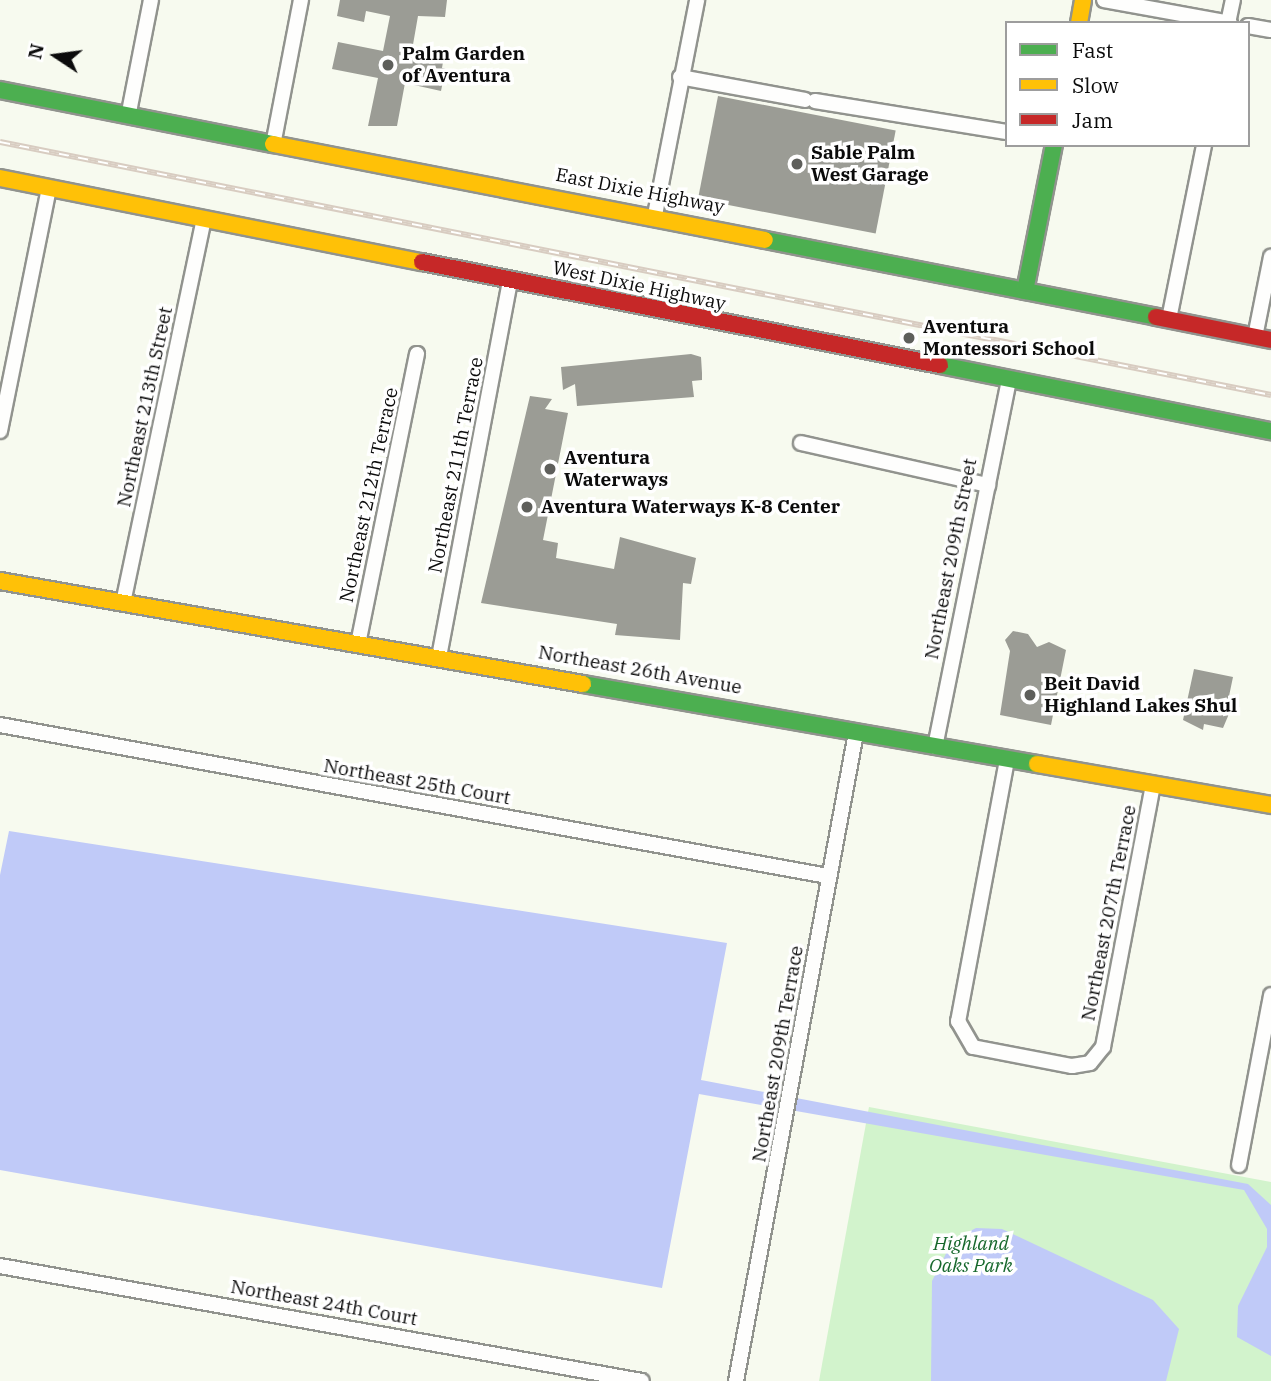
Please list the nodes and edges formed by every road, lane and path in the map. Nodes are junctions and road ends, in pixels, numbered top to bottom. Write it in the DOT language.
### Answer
graph roads {
  1 [pos="151,0"];
  2 [pos="302,0"];
  3 [pos="697,0"];
  4 [pos="1083,0"];
  5 [pos="1104,0"];
  6 [pos="1233,0"];
  7 [pos="1079,21"];
  8 [pos="1218,21"];
  9 [pos="1229,21"];
  10 [pos="1250,26"];
  11 [pos="1271,30"];
  12 [pos="681,77"];
  13 [pos="0,90"];
  14 [pos="130,112"];
  15 [pos="1005,132"];
  16 [pos="274,140"];
  17 [pos="1054,147"];
  18 [pos="1203,147"];
  19 [pos="0,178"];
  20 [pos="49,188"];
  21 [pos="655,215"];
  22 [pos="204,220"];
  23 [pos="1271,257"];
  24 [pos="510,281"];
  25 [pos="1025,291"];
  26 [pos="1169,319"];
  27 [pos="1263,338"];
  28 [pos="417,354"];
  29 [pos="1009,380"];
  30 [pos="0,431"];
  31 [pos="1271,431"];
  32 [pos="801,443"];
  33 [pos="988,485"];
  34 [pos="0,581"];
  35 [pos="123,603"];
  36 [pos="358,644"];
  37 [pos="439,657"];
  38 [pos="0,725"];
  39 [pos="856,733"];
  40 [pos="935,747"];
  41 [pos="1007,761"];
  42 [pos="1153,786"];
  43 [pos="1271,805"];
  44 [pos="828,876"];
  45 [pos="1271,995"];
  46 [pos="1239,1165"];
  47 [pos="0,1266"];
  48 [pos="642,1381"];
  49 [pos="736,1381"];
  1 -- 14 [label="street"];
  2 -- 16 [label="street"];
  3 -- 12 [label="street"];
  4 -- 7 [label="street"];
  5 -- 8 [label="street"];
  6 -- 9 [label="street"];
  10 -- 11 [label="street"];
  12 -- 15 [label="street"];
  12 -- 21 [label="street"];
  13 -- 14 [label="street, East Dixie Highway"];
  14 -- 16 [label="street, East Dixie Highway"];
  16 -- 21 [label="street, East Dixie Highway"];
  17 -- 25 [label="street"];
  18 -- 26 [label="street"];
  19 -- 20 [label="street, West Dixie Highway"];
  20 -- 22 [label="street, West Dixie Highway"];
  20 -- 30 [label="street"];
  21 -- 25 [label="street, East Dixie Highway"];
  22 -- 24 [label="street, West Dixie Highway"];
  22 -- 35 [label="street, Northeast 213th Street"];
  23 -- 27 [label="street"];
  24 -- 29 [label="street, West Dixie Highway"];
  24 -- 37 [label="street, Northeast 211th Terrace"];
  25 -- 26 [label="street, East Dixie Highway"];
  26 -- 27 [label="street, East Dixie Highway"];
  28 -- 36 [label="street, Northeast 212th Terrace"];
  29 -- 31 [label="street, West Dixie Highway"];
  29 -- 33 [label="street, Northeast 209th Street"];
  32 -- 33 [label="street"];
  33 -- 40 [label="street, Northeast 209th Street"];
  34 -- 35 [label="street, Northeast 26th Avenue"];
  35 -- 36 [label="street, Northeast 26th Avenue"];
  36 -- 37 [label="street, Northeast 26th Avenue"];
  37 -- 39 [label="street, Northeast 26th Avenue"];
  38 -- 44 [label="street, Northeast 25th Court"];
  39 -- 40 [label="street, Northeast 26th Avenue"];
  39 -- 44 [label="street, Northeast 209th Terrace"];
  40 -- 41 [label="street, Northeast 26th Avenue"];
  41 -- 42 [label="street, Northeast 26th Avenue"];
  41 -- 42 [label="street, Northeast 207th Terrace"];
  42 -- 43 [label="street, Northeast 26th Avenue"];
  44 -- 49 [label="street, Northeast 209th Terrace"];
  45 -- 46 [label="street"];
  47 -- 48 [label="street, Northeast 24th Court"];
}
